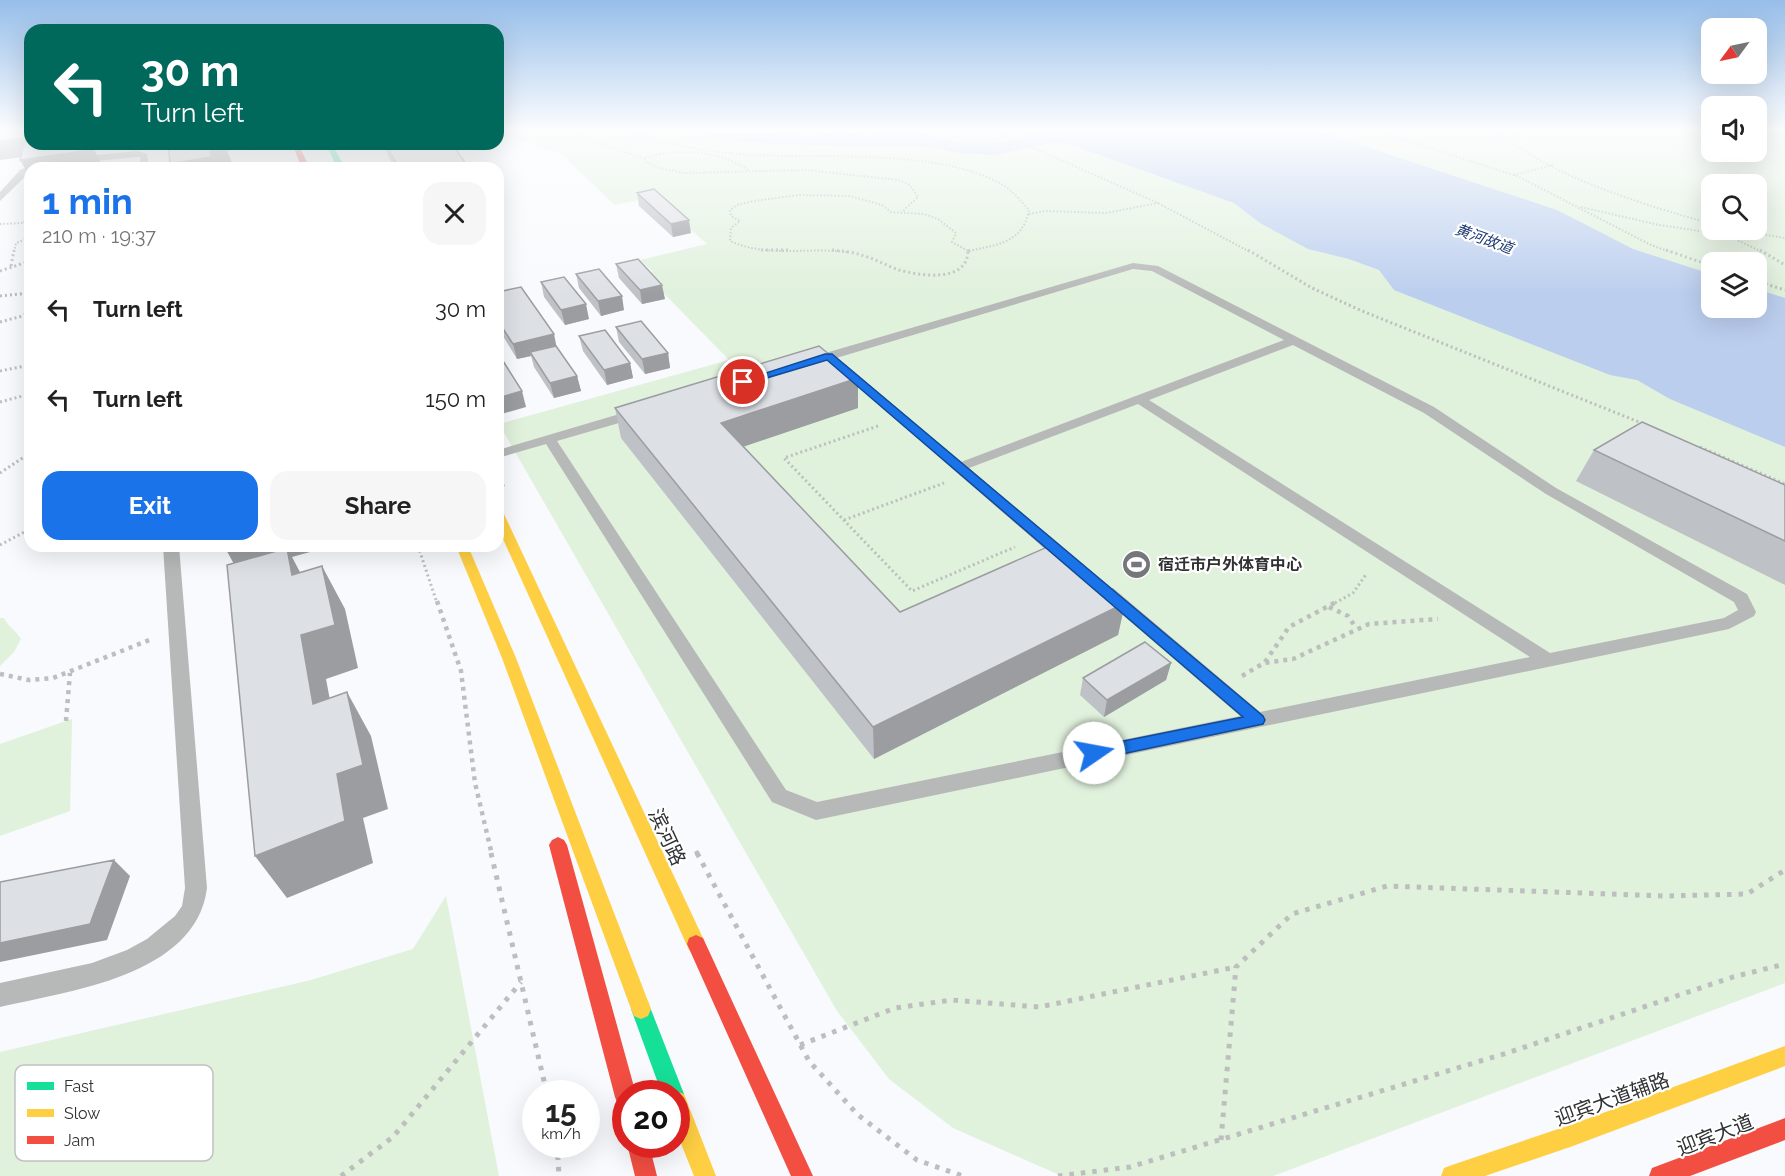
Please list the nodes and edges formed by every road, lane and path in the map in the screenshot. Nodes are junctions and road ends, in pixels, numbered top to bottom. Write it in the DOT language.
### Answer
graph roads {
  1 [pos="11,186"];
  2 [pos="911,186"];
  3 [pos="1005,186"];
  4 [pos="1120,186"];
  5 [pos="1534,186"];
  6 [pos="1605,186"];
  7 [pos="0,198"];
  8 [pos="1158,203"];
  9 [pos="1574,206"];
  10 [pos="903,212"];
  11 [pos="1029,214"];
  12 [pos="1701,221"];
  13 [pos="23,223"];
  14 [pos="0,224"];
  15 [pos="1701,231"];
  16 [pos="1767,235"];
  17 [pos="1785,238"];
  18 [pos="24,240"];
  19 [pos="1742,240"];
  20 [pos="968,251"];
  21 [pos="1701,262"];
  22 [pos="24,263"];
  23 [pos="1785,265"];
  24 [pos="11,266"];
  25 [pos="0,271"];
  26 [pos="1767,284"];
  27 [pos="1785,290"];
  28 [pos="24,294"];
  29 [pos="0,296"];
  30 [pos="24,315"];
  31 [pos="0,322"];
  32 [pos="1295,340"];
  33 [pos="829,356"];
  34 [pos="24,366"];
  35 [pos="795,366"];
  36 [pos="0,371"];
  37 [pos="24,396"];
  38 [pos="1139,399"];
  39 [pos="0,402"];
  40 [pos="650,410"];
  41 [pos="902,418"];
  42 [pos="1645,424"];
  43 [pos="549,439"];
  44 [pos="1695,445"];
  45 [pos="504,452"];
  46 [pos="24,457"];
  47 [pos="963,471"];
  48 [pos="0,473"];
  49 [pos="1785,484"];
  50 [pos="504,487"];
  51 [pos="509,497"];
  52 [pos="844,520"];
  53 [pos="504,527"];
  54 [pos="24,532"];
  55 [pos="1040,536"];
  56 [pos="0,545"];
  57 [pos="171,552"];
  58 [pos="420,552"];
  59 [pos="465,552"];
  60 [pos="1379,553"];
  61 [pos="1076,566"];
  62 [pos="1094,582"];
  63 [pos="479,585"];
  64 [pos="1329,607"];
  65 [pos="1478,616"];
  66 [pos="177,628"];
  67 [pos="1356,628"];
  68 [pos="1547,660"];
  69 [pos="1264,663"];
  70 [pos="70,673"];
  71 [pos="0,674"];
  72 [pos="1220,689"];
  73 [pos="1257,720"];
  74 [pos="66,721"];
  75 [pos="524,738"];
  76 [pos="553,830"];
  77 [pos="694,846"];
  78 [pos="1785,870"];
  79 [pos="1785,964"];
  80 [pos="1236,967"];
  81 [pos="521,981"];
  82 [pos="0,995"];
  83 [pos="800,1045"];
  84 [pos="1785,1056"];
  85 [pos="544,1080"];
  86 [pos="622,1080"];
  87 [pos="668,1080"];
  88 [pos="1785,1129"];
  89 [pos="690,1138"];
  90 [pos="784,1138"];
  91 [pos="1221,1140"];
  92 [pos="558,1158"];
  93 [pos="642,1158"];
  94 [pos="816,1168"];
  95 [pos="341,1176"];
  96 [pos="559,1176"];
  97 [pos="646,1176"];
  98 [pos="705,1176"];
  99 [pos="802,1176"];
  100 [pos="963,1176"];
  101 [pos="1059,1176"];
  102 [pos="1452,1176"];
  103 [pos="1660,1176"];
  1 -- 7 [label="lane"];
  2 -- 10 [label="path"];
  3 -- 11 [label="path"];
  4 -- 8 [label="path"];
  5 -- 9 [label="path"];
  6 -- 12 [label="path"];
  8 -- 11 [label="path"];
  8 -- 42 [label="path"];
  9 -- 15 [label="path"];
  9 -- 21 [label="path"];
  10 -- 20 [label="path"];
  10 -- 20 [label="path"];
  11 -- 20 [label="path"];
  13 -- 14 [label="path"];
  16 -- 17 [label="path"];
  18 -- 24 [label="path"];
  19 -- 23 [label="path"];
  22 -- 24 [label="path"];
  24 -- 25 [label="path"];
  26 -- 27 [label="path"];
  28 -- 29 [label="path"];
  30 -- 31 [label="path"];
  32 -- 33 [label="lane"];
  32 -- 38 [label="lane"];
  32 -- 68 [label="lane"];
  33 -- 35 [label="lane"];
  33 -- 41 [label="lane"];
  34 -- 36 [label="path"];
  37 -- 39 [label="path"];
  38 -- 47 [label="lane"];
  38 -- 60 [label="lane"];
  40 -- 43 [label="lane"];
  41 -- 47 [label="lane"];
  41 -- 52 [label="path"];
  43 -- 45 [label="lane"];
  43 -- 73 [label="lane"];
  44 -- 49 [label="path"];
  46 -- 48 [label="path"];
  47 -- 52 [label="path"];
  47 -- 55 [label="lane"];
  50 -- 51 [label="path"];
  52 -- 55 [label="path"];
  53 -- 90 [label="main road, 滨河路"];
  54 -- 56 [label="path"];
  55 -- 61 [label="lane"];
  57 -- 66 [label="lane"];
  58 -- 81 [label="path"];
  59 -- 63 [label="main road"];
  60 -- 64 [label="path"];
  60 -- 65 [label="lane"];
  62 -- 72 [label="lane"];
  63 -- 75 [label="main road"];
  63 -- 87 [label="main road"];
  64 -- 67 [label="path"];
  64 -- 69 [label="path"];
  65 -- 67 [label="path"];
  65 -- 68 [label="lane"];
  66 -- 70 [label="path"];
  66 -- 82 [label="lane"];
  67 -- 69 [label="path"];
  68 -- 73 [label="lane"];
  69 -- 72 [label="path"];
  70 -- 71 [label="path"];
  70 -- 74 [label="path"];
  72 -- 73 [label="lane"];
  76 -- 86 [label="main road"];
  77 -- 83 [label="path"];
  78 -- 80 [label="path"];
  79 -- 91 [label="path"];
  80 -- 83 [label="path"];
  80 -- 91 [label="path"];
  81 -- 85 [label="path"];
  81 -- 95 [label="path"];
  83 -- 100 [label="path"];
  84 -- 102 [label="main road, 迎宾大道辅路"];
  88 -- 103 [label="main road, 迎宾大道"];
  89 -- 98 [label="main road"];
  90 -- 94 [label="main road"];
  90 -- 99 [label="main road, 滨河路"];
  91 -- 101 [label="path"];
  92 -- 96 [label="path"];
  93 -- 97 [label="main road"];
}
